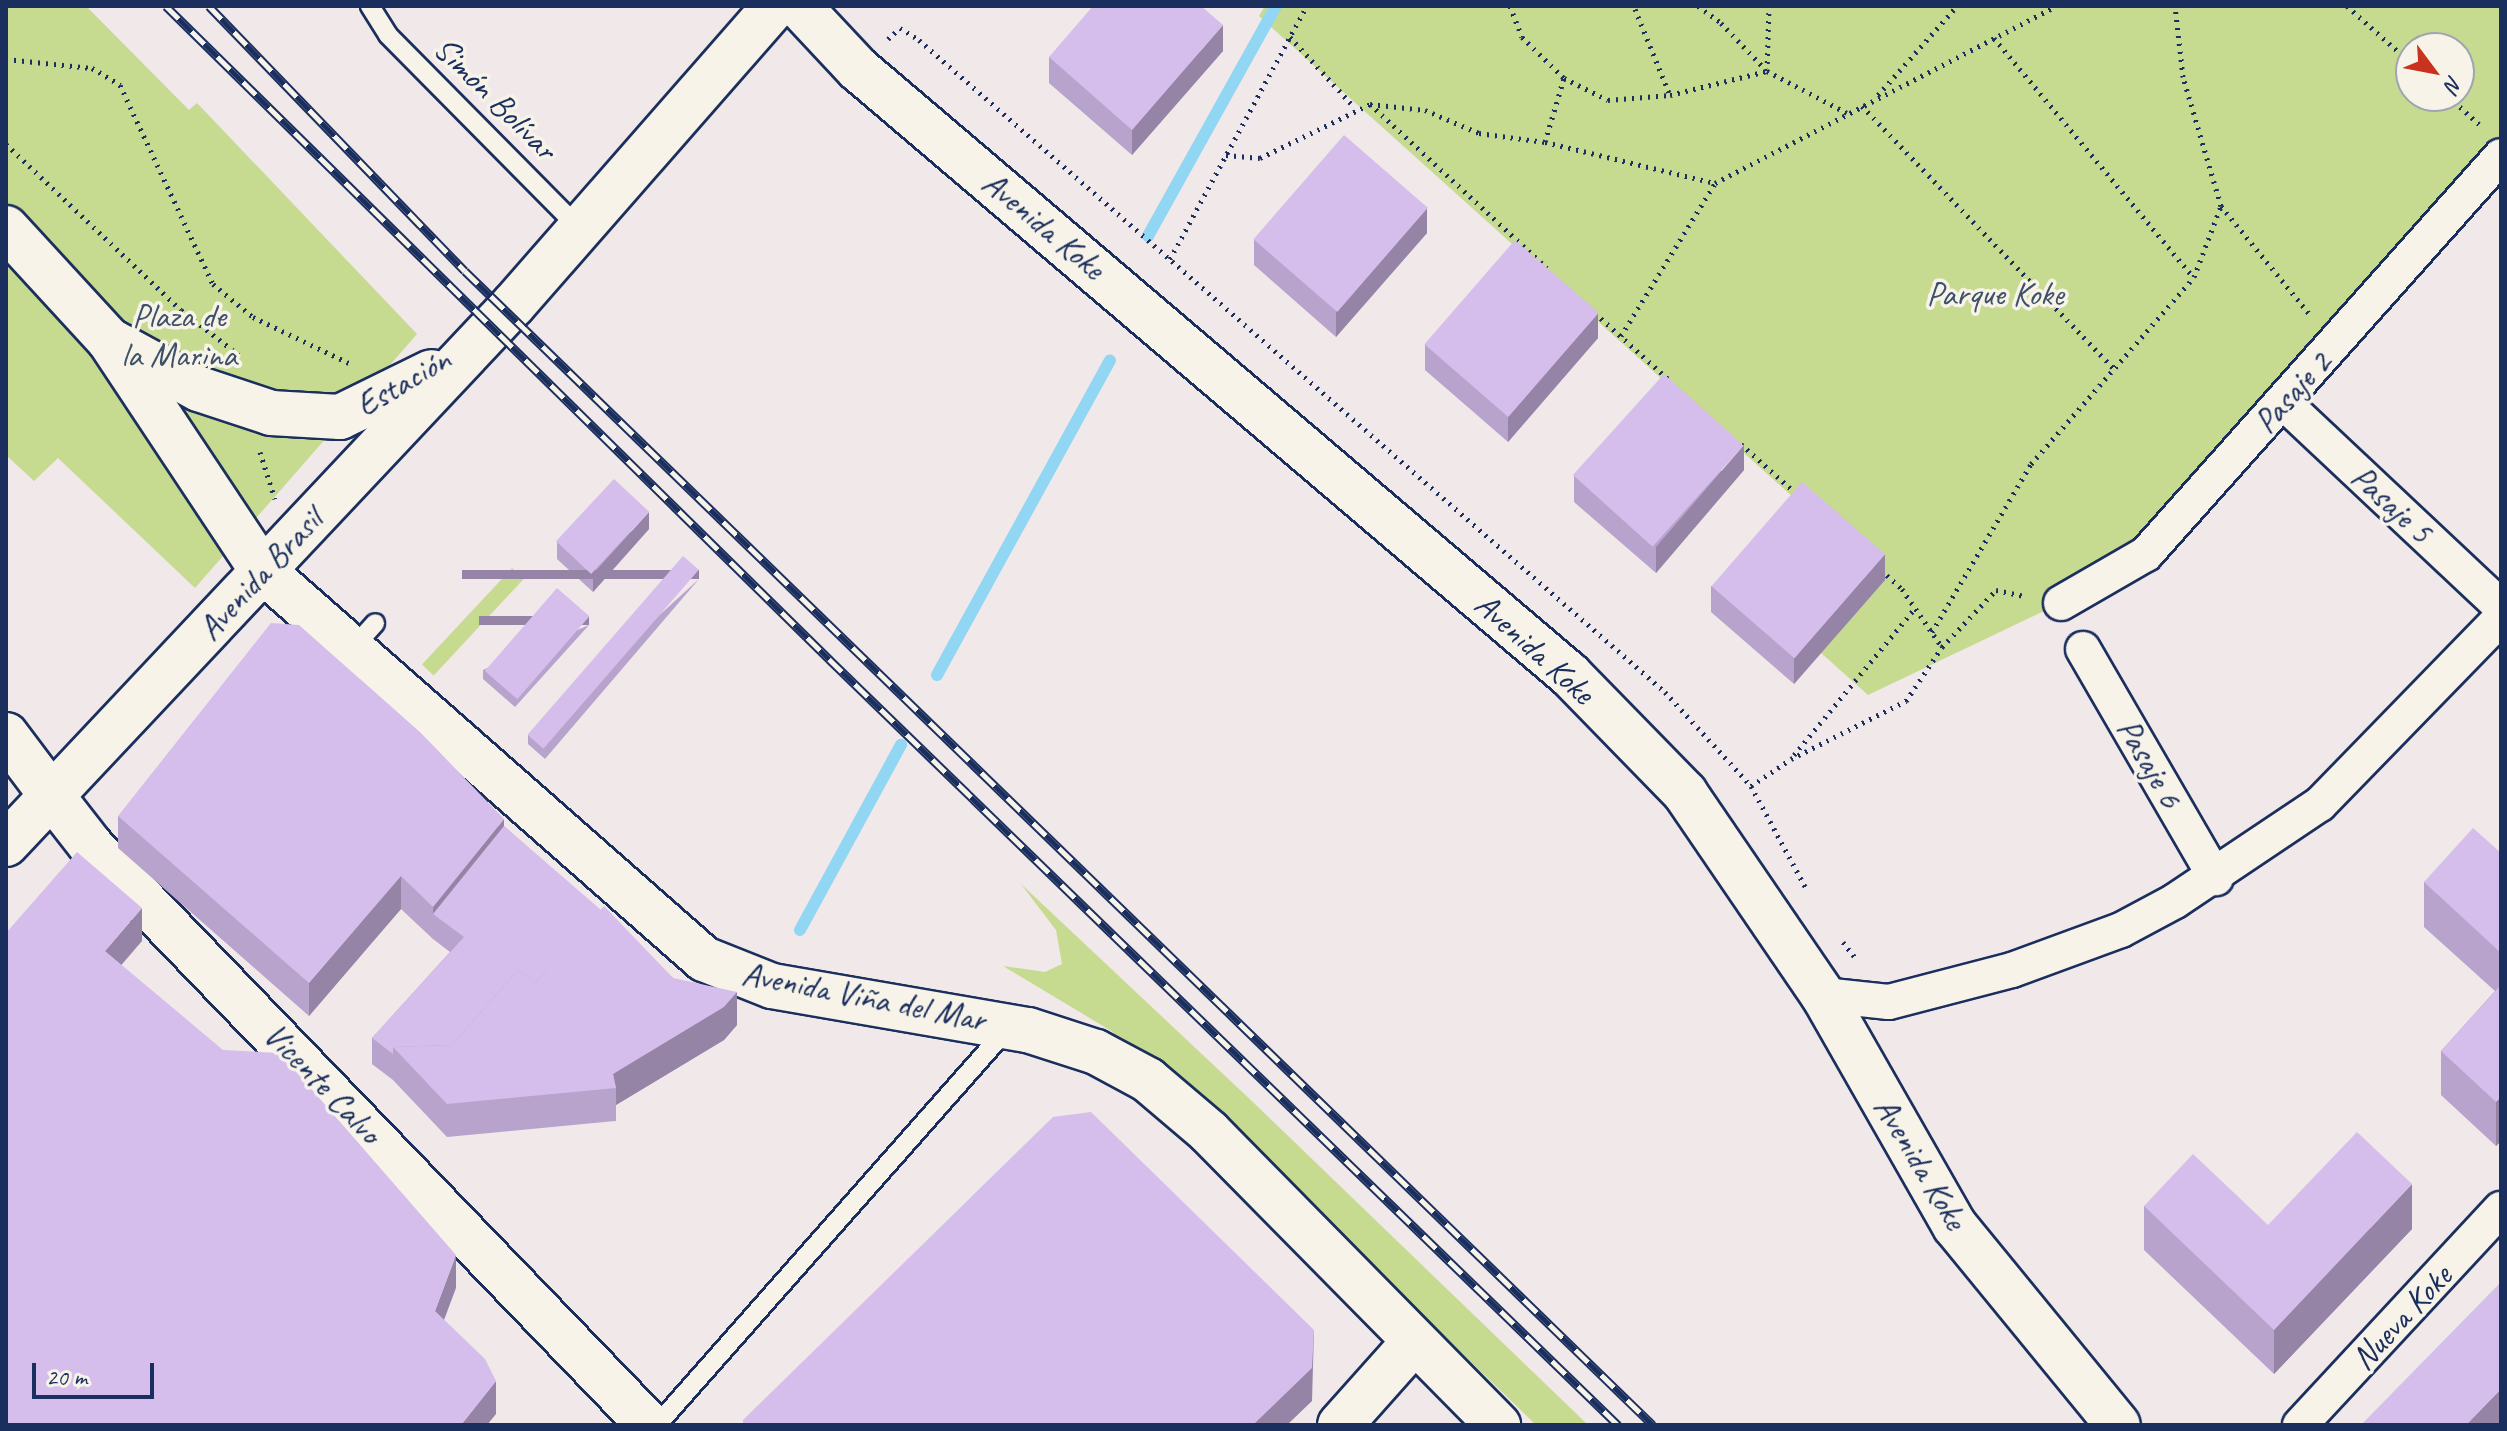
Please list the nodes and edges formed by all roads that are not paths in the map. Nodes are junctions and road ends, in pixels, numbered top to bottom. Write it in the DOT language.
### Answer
graph roads {
  1 [pos="370,6"];
  2 [pos="775,6"];
  3 [pos="799,6"];
  4 [pos="2496,145"];
  5 [pos="6,228"];
  6 [pos="581,230"];
  7 [pos="514,304"];
  8 [pos="109,340"];
  9 [pos="2283,402"];
  10 [pos="262,570"];
  11 [pos="2061,603"];
  12 [pos="2501,607"];
  13 [pos="2501,618"];
  14 [pos="2083,649"];
  15 [pos="6,735"];
  16 [pos="52,796"];
  17 [pos="6,844"];
  18 [pos="2216,878"];
  19 [pos="1823,995"];
  20 [pos="1010,1025"];
  21 [pos="2501,1209"];
  22 [pos="1414,1342"];
  23 [pos="1344,1423"];
  24 [pos="649,1425"];
  25 [pos="657,1425"];
  26 [pos="1498,1425"];
  27 [pos="2118,1425"];
  28 [pos="2300,1425"];
  1 -- 6 [label="lane, Simón Bolívar"];
  2 -- 6 [label="street"];
  3 -- 19 [label="street, Avenida Koke"];
  4 -- 9 [label="street, Pasaje 2"];
  5 -- 8 [label="street, Estación"];
  6 -- 7 [label="street"];
  7 -- 8 [label="street, Estación"];
  7 -- 10 [label="street, Avenida Brasil"];
  8 -- 10 [label="street, Avenida Viña del Mar"];
  9 -- 11 [label="street, Pasaje 2"];
  9 -- 12 [label="street, Pasaje 5"];
  10 -- 16 [label="street, Avenida Brasil"];
  10 -- 20 [label="street, Avenida Viña del Mar"];
  13 -- 18 [label="street"];
  14 -- 18 [label="street, Pasaje 6"];
  15 -- 16 [label="street, Vicente Calvo"];
  16 -- 17 [label="street, Avenida Brasil"];
  16 -- 24 [label="street, Vicente Calvo"];
  18 -- 19 [label="street"];
  19 -- 27 [label="street, Avenida Koke"];
  20 -- 22 [label="street, Avenida Viña del Mar"];
  20 -- 25 [label="lane"];
  21 -- 28 [label="street, Nueva Koke"];
  22 -- 23 [label="street"];
  22 -- 26 [label="street, Avenida Viña del Mar"];
}
